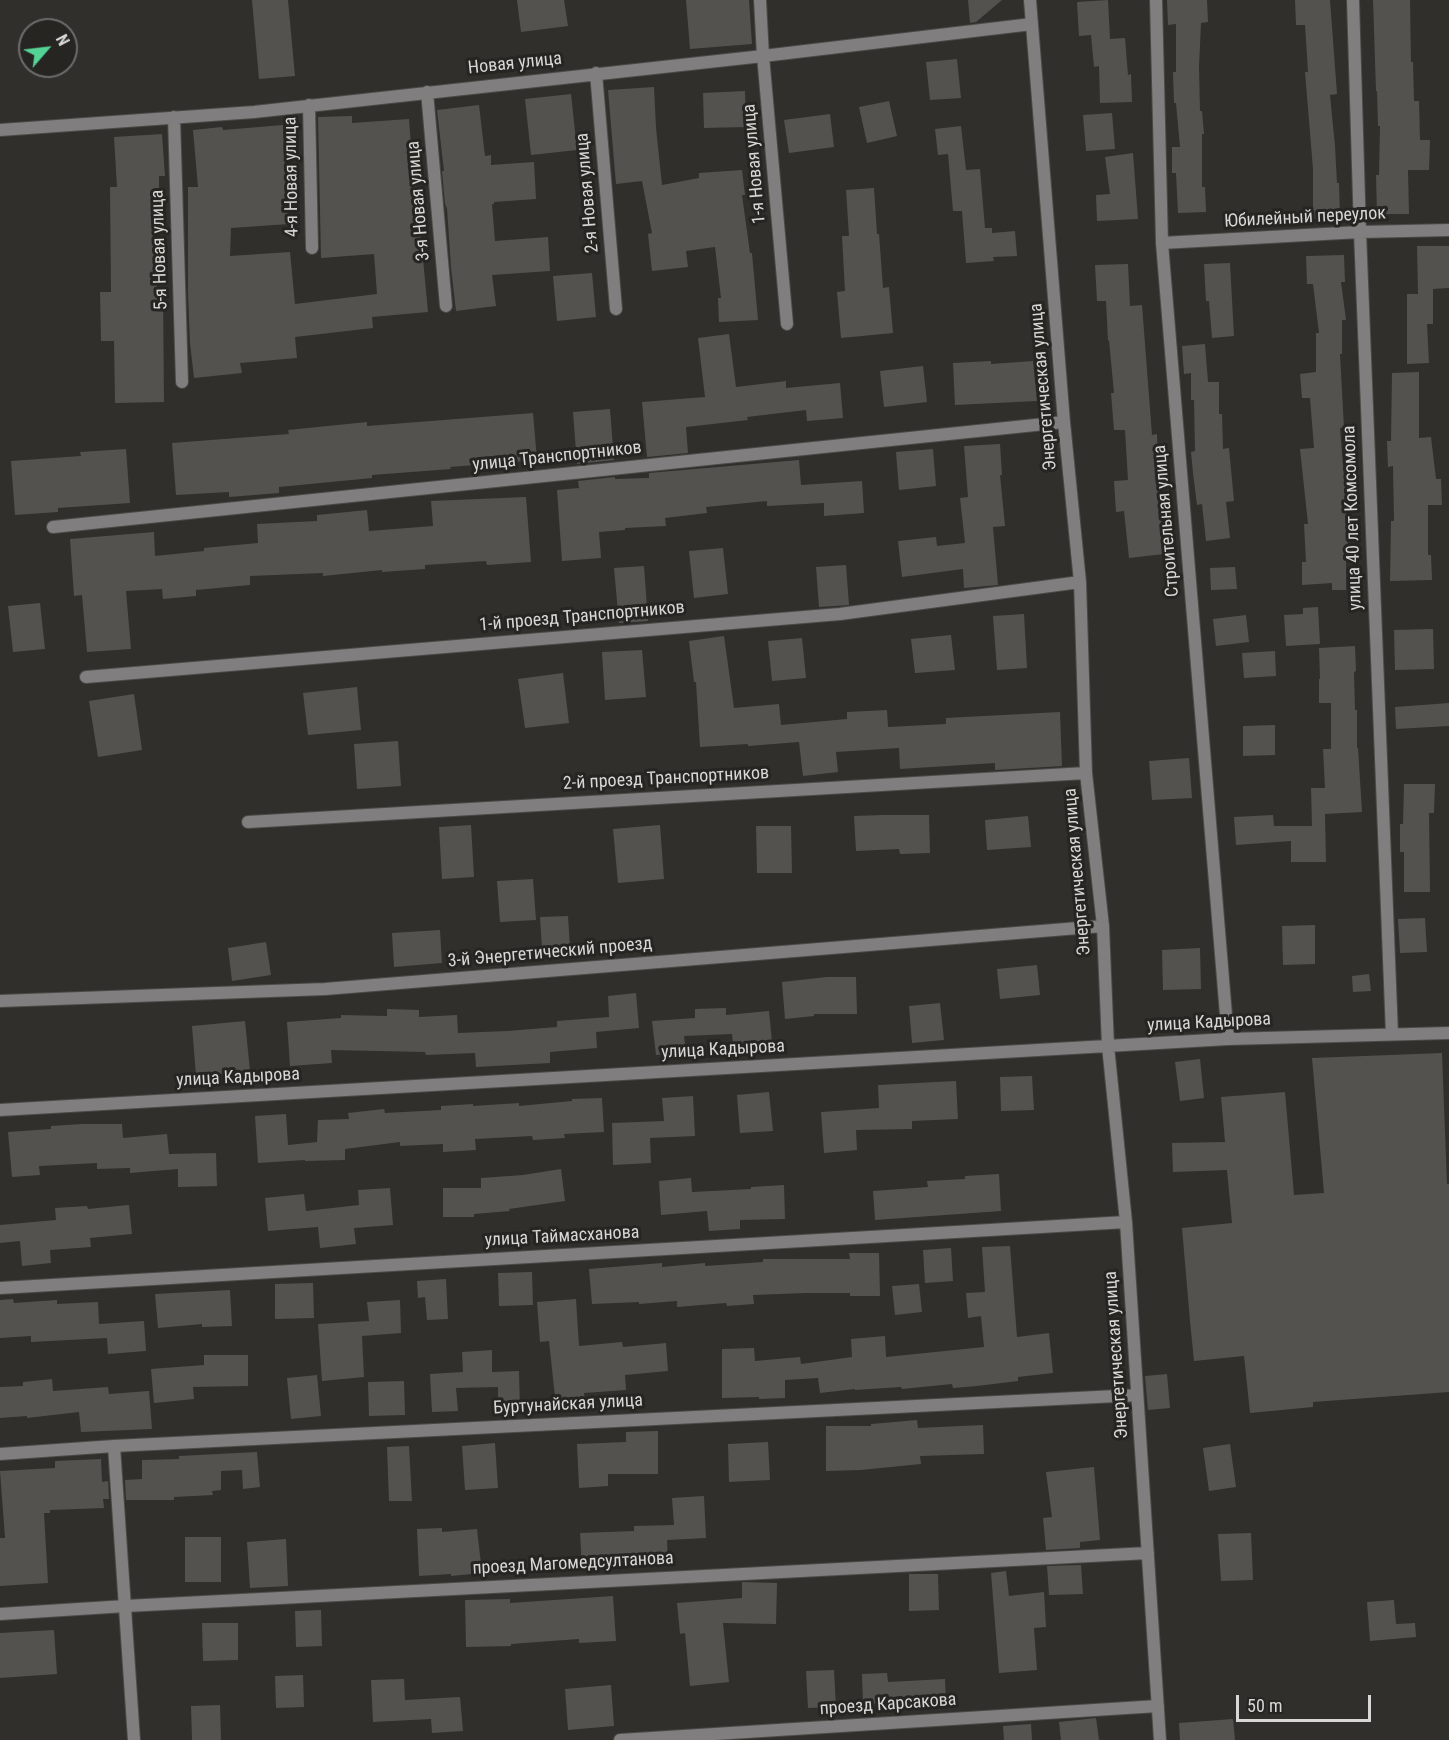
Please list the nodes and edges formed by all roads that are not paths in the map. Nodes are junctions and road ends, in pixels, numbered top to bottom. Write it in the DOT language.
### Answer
graph roads {
  1 [pos="760,0"];
  2 [pos="1030,0"];
  3 [pos="1156,0"];
  4 [pos="1353,0"];
  5 [pos="1032,24"];
  6 [pos="763,56"];
  7 [pos="596,73"];
  8 [pos="427,92"];
  9 [pos="309,105"];
  10 [pos="174,117"];
  11 [pos="0,130"];
  12 [pos="1449,230"];
  13 [pos="1360,232"];
  14 [pos="1162,243"];
  15 [pos="312,248"];
  16 [pos="446,306"];
  17 [pos="616,309"];
  18 [pos="787,324"];
  19 [pos="182,382"];
  20 [pos="1064,422"];
  21 [pos="53,528"];
  22 [pos="1080,582"];
  23 [pos="86,677"];
  24 [pos="1086,773"];
  25 [pos="248,822"];
  26 [pos="1103,926"];
  27 [pos="0,1001"];
  28 [pos="1449,1033"];
  29 [pos="1392,1034"];
  30 [pos="1228,1039"];
  31 [pos="1108,1046"];
  32 [pos="0,1110"];
  33 [pos="1126,1222"];
  34 [pos="0,1288"];
  35 [pos="1137,1395"];
  36 [pos="114,1446"];
  37 [pos="0,1454"];
  38 [pos="1148,1553"];
  39 [pos="126,1606"];
  40 [pos="0,1614"];
  41 [pos="1158,1707"];
  42 [pos="134,1740"];
  43 [pos="620,1740"];
  44 [pos="1160,1740"];
  1 -- 6 [label="street, 1-я Новая улица"];
  2 -- 5 [label="street, Энергетическая улица"];
  3 -- 14 [label="street, Строительная улица"];
  4 -- 13 [label="street, улица 40 лет Комсомола"];
  5 -- 6 [label="street, Новая улица"];
  5 -- 20 [label="street, Энергетическая улица"];
  6 -- 7 [label="street, Новая улица"];
  6 -- 18 [label="street, 1-я Новая улица"];
  7 -- 8 [label="street, Новая улица"];
  7 -- 17 [label="street, 2-я Новая улица"];
  8 -- 9 [label="street, Новая улица"];
  8 -- 16 [label="street, 3-я Новая улица"];
  9 -- 10 [label="street, Новая улица"];
  9 -- 15 [label="street, 4-я Новая улица"];
  10 -- 11 [label="street, Новая улица"];
  10 -- 19 [label="street, 5-я Новая улица"];
  12 -- 13 [label="street, Юбилейный переулок"];
  13 -- 14 [label="street, Юбилейный переулок"];
  13 -- 29 [label="street, улица 40 лет Комсомола"];
  14 -- 30 [label="street, Строительная улица"];
  20 -- 21 [label="street, улица Транспортников"];
  20 -- 22 [label="street, Энергетическая улица"];
  22 -- 23 [label="street, 1-й проезд Транспортников"];
  22 -- 24 [label="street, Энергетическая улица"];
  24 -- 25 [label="street, 2-й проезд Транспортников"];
  24 -- 26 [label="street, Энергетическая улица"];
  26 -- 27 [label="street, 3-й Энергетический проезд"];
  26 -- 31 [label="street, Энергетическая улица"];
  28 -- 29 [label="street, улица Кадырова"];
  29 -- 30 [label="street, улица Кадырова"];
  30 -- 31 [label="street, улица Кадырова"];
  31 -- 32 [label="street, улица Кадырова"];
  31 -- 33 [label="street, Энергетическая улица"];
  33 -- 34 [label="street, улица Таймасханова"];
  33 -- 35 [label="street, Энергетическая улица"];
  35 -- 36 [label="street, Буртунайская улица"];
  35 -- 38 [label="street, Энергетическая улица"];
  36 -- 37 [label="street, Буртунайская улица"];
  36 -- 39 [label="street"];
  38 -- 39 [label="street, проезд Магомедсултанова"];
  38 -- 41 [label="street, Энергетическая улица"];
  39 -- 40 [label="street, проезд Магомедсултанова"];
  39 -- 42 [label="street"];
  41 -- 43 [label="street, проезд Карсакова"];
  41 -- 44 [label="street, Энергетическая улица"];
}
